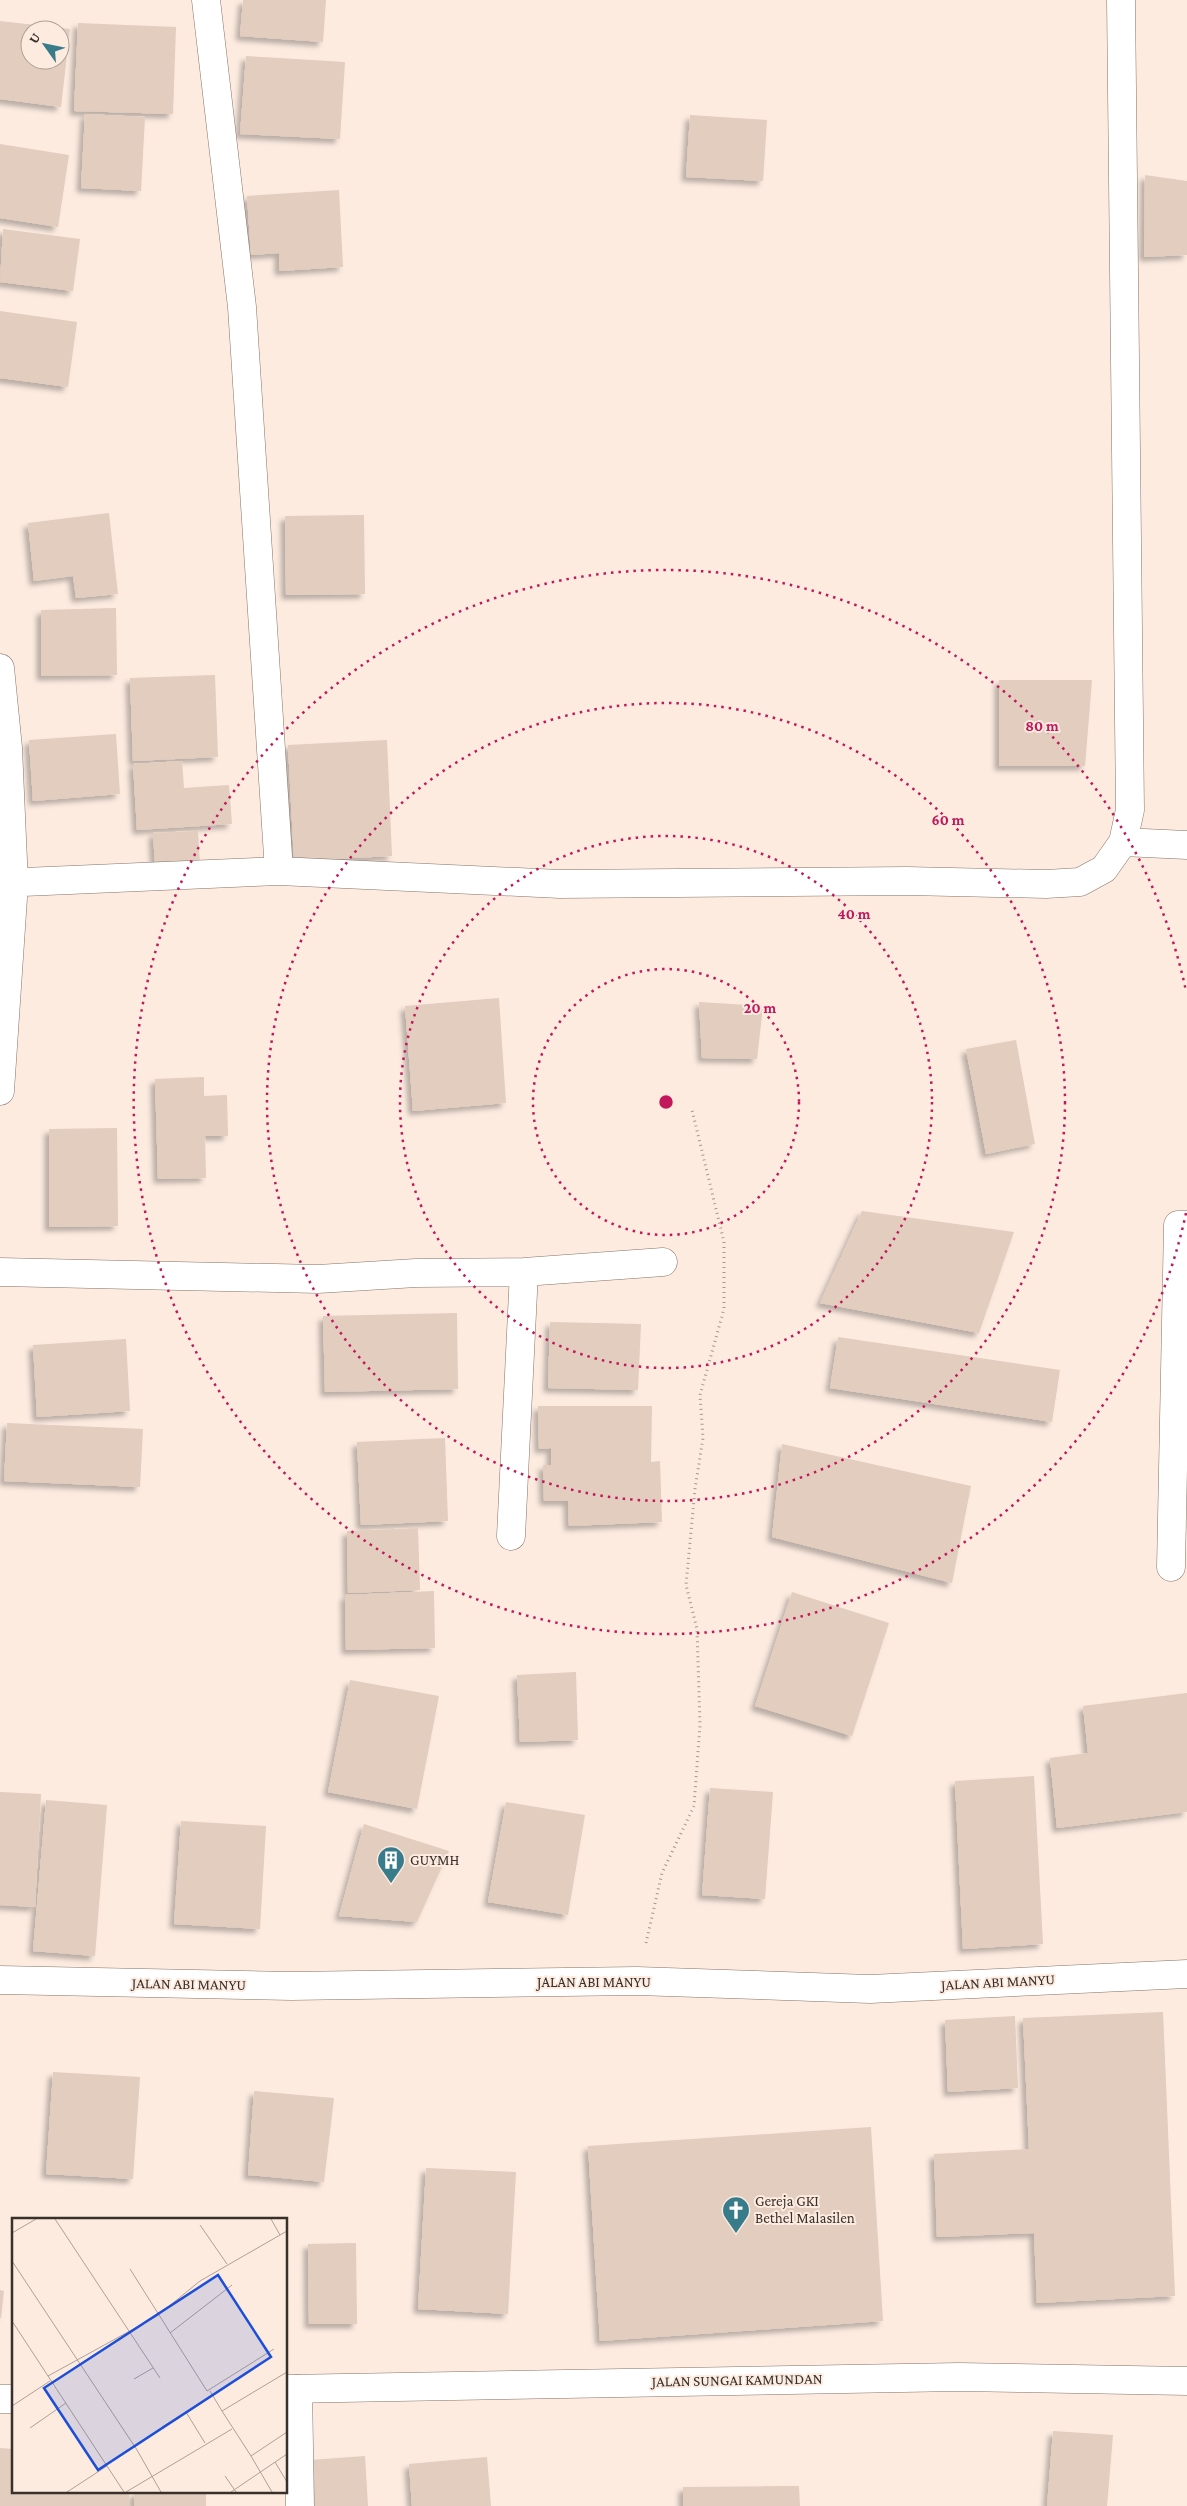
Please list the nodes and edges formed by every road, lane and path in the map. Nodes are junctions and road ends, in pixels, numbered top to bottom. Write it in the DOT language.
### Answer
graph roads {
  1 [pos="206,0"];
  2 [pos="1121,0"];
  3 [pos="0,668"];
  4 [pos="1123,842"];
  5 [pos="1187,845"];
  6 [pos="279,871"];
  7 [pos="7,883"];
  8 [pos="0,1091"];
  9 [pos="692,1110"];
  10 [pos="1187,1225"];
  11 [pos="663,1262"];
  12 [pos="0,1272"];
  13 [pos="524,1272"];
  14 [pos="511,1536"];
  15 [pos="1171,1567"];
  16 [pos="1187,1974"];
  17 [pos="0,1980"];
  18 [pos="637,1980"];
  19 [pos="1187,2381"];
  20 [pos="292,2389"];
  21 [pos="300,2506"];
  1 -- 6 [label="street"];
  2 -- 4 [label="street"];
  3 -- 7 [label="street"];
  4 -- 5 [label="street"];
  4 -- 6 [label="street"];
  6 -- 7 [label="street"];
  7 -- 8 [label="street"];
  9 -- 18 [label="path"];
  10 -- 15 [label="street"];
  11 -- 13 [label="street"];
  12 -- 13 [label="street"];
  13 -- 14 [label="street"];
  16 -- 18 [label="street, JALAN ABI MANYU"];
  17 -- 18 [label="street, JALAN ABI MANYU"];
  19 -- 20 [label="street, JALAN SUNGAI KAMUNDAN"];
  20 -- 21 [label="street"];
}
